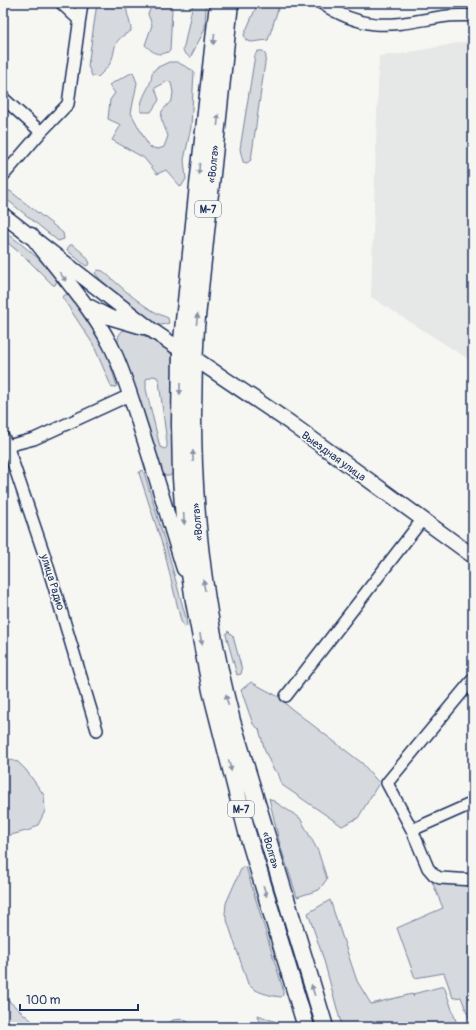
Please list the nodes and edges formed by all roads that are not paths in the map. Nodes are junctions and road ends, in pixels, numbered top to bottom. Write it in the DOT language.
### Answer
graph roads {
  1 [pos="61,3"];
  2 [pos="82,3"];
  3 [pos="218,3"];
  4 [pos="230,3"];
  5 [pos="321,3"];
  6 [pos="473,15"];
  7 [pos="79,20"];
  8 [pos="3,98"];
  9 [pos="41,132"];
  10 [pos="3,176"];
  11 [pos="3,214"];
  12 [pos="31,235"];
  13 [pos="105,297"];
  14 [pos="90,308"];
  15 [pos="109,317"];
  16 [pos="131,323"];
  17 [pos="153,331"];
  18 [pos="110,340"];
  19 [pos="188,354"];
  20 [pos="130,395"];
  21 [pos="4,443"];
  22 [pos="422,520"];
  23 [pos="473,556"];
  24 [pos="194,601"];
  25 [pos="473,679"];
  26 [pos="286,696"];
  27 [pos="97,730"];
  28 [pos="473,803"];
  29 [pos="412,830"];
  30 [pos="473,880"];
  31 [pos="306,1027"];
  32 [pos="325,1027"];
  1 -- 7 [label="street"];
  2 -- 7 [label="street"];
  3 -- 19 [label="highway, «Волга» / М-7, one-way"];
  19 -- 4 [label="highway, «Волга» / М-7, one-way"];
  5 -- 6 [label="street"];
  7 -- 9 [label="street"];
  8 -- 9 [label="street"];
  9 -- 10 [label="street"];
  11 -- 12 [label="main road"];
  12 -- 13 [label="main road"];
  12 -- 14 [label="main road, one-way"];
  13 -- 14 [label="main road"];
  13 -- 15 [label="main road"];
  13 -- 17 [label="main road"];
  14 -- 15 [label="main road"];
  14 -- 18 [label="main road"];
  15 -- 16 [label="main road"];
  15 -- 18 [label="main road"];
  16 -- 17 [label="main road"];
  16 -- 18 [label="main road"];
  17 -- 19 [label="main road, Выездная улица"];
  18 -- 20 [label="main road"];
  19 -- 22 [label="main road, Выездная улица"];
  19 -- 24 [label="highway, «Волга» / М-7, one-way"];
  32 -- 19 [label="highway, «Волга» / М-7, one-way"];
  20 -- 21 [label="street"];
  20 -- 24 [label="main road"];
  21 -- 27 [label="street, улица Радио"];
  22 -- 23 [label="main road, Выездная улица"];
  22 -- 26 [label="street"];
  24 -- 31 [label="highway, «Волга» / М-7, one-way"];
  25 -- 29 [label="street"];
  28 -- 29 [label="street"];
  29 -- 30 [label="street"];
}
